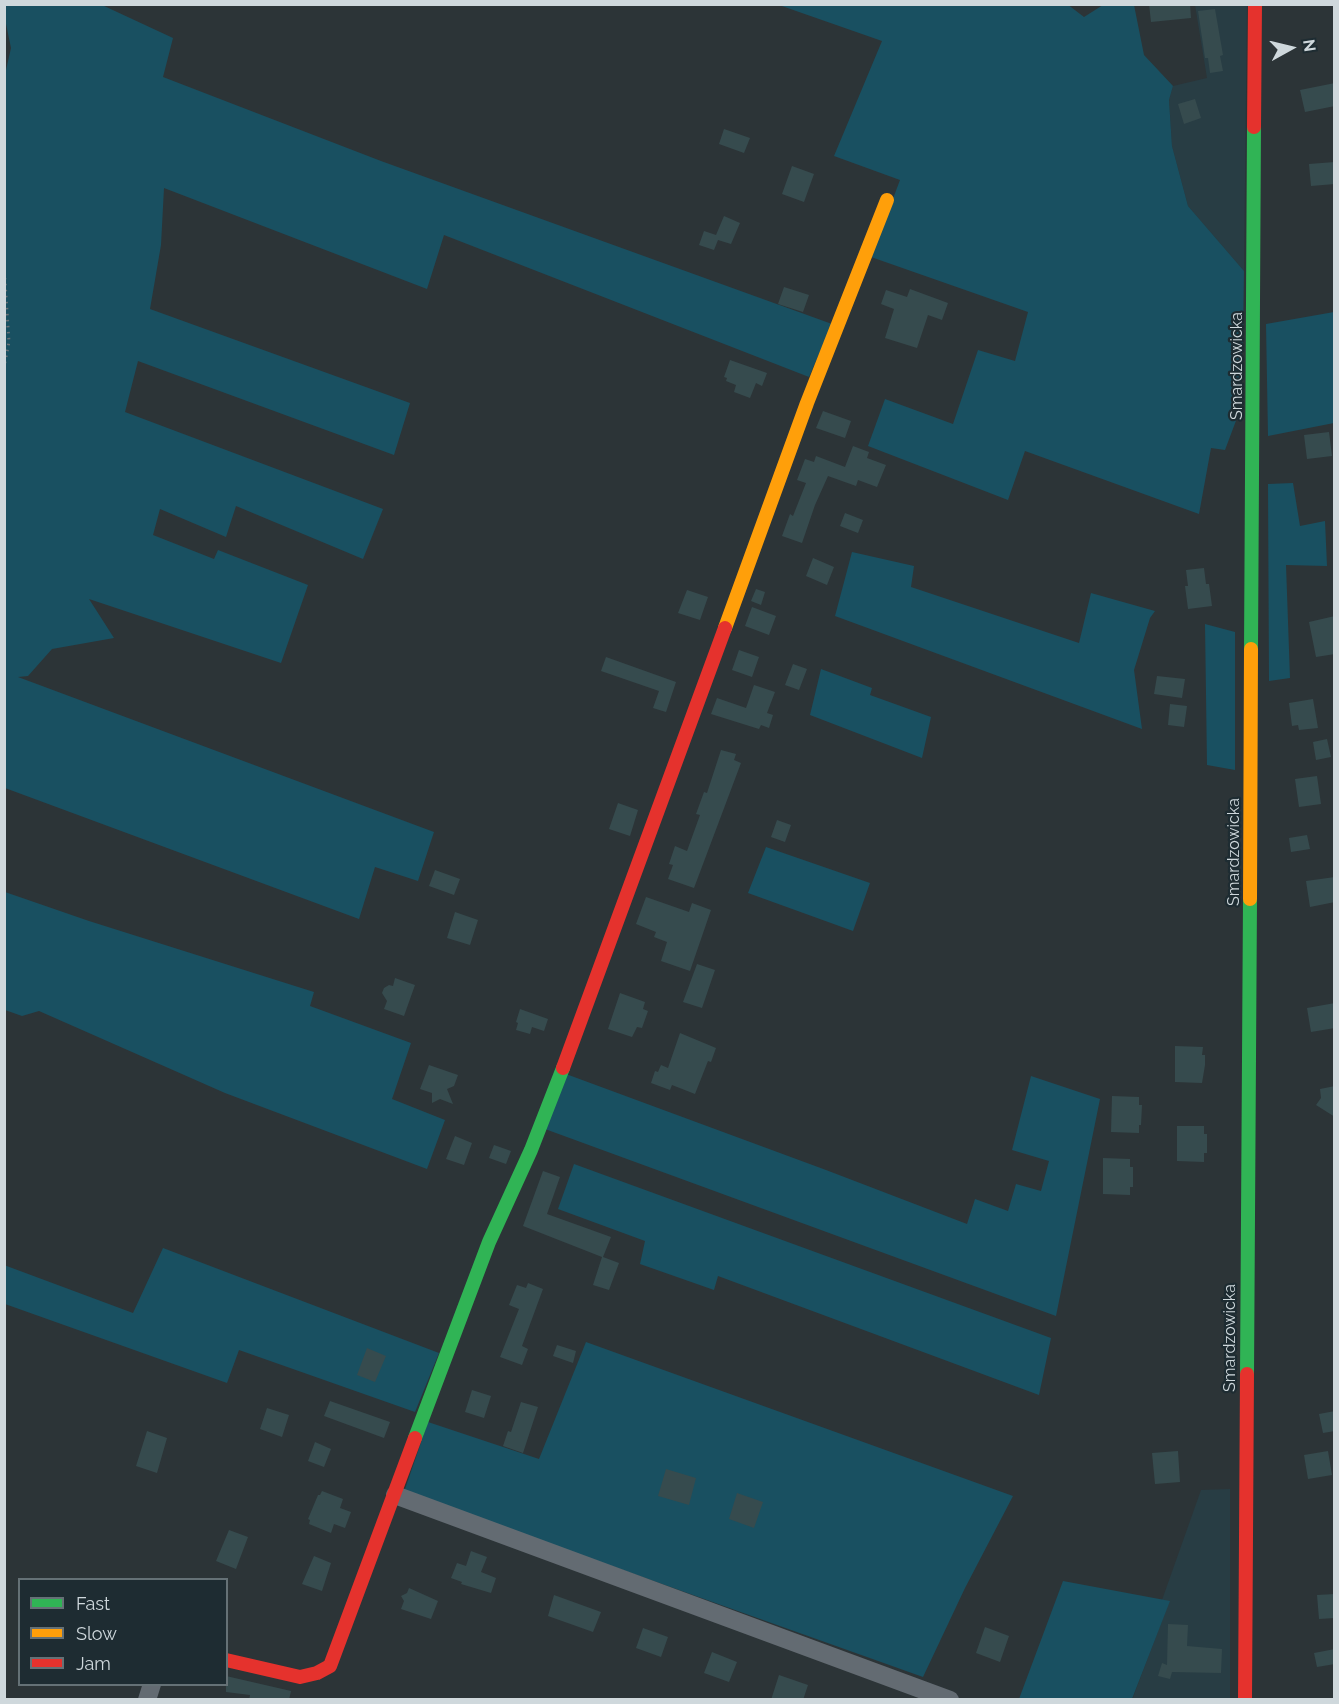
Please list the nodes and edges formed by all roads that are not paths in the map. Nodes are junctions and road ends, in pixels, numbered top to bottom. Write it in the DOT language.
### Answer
graph roads {
  1 [pos="1255,4"];
  2 [pos="887,200"];
  3 [pos="394,1495"];
  4 [pos="228,1660"];
  5 [pos="950,1700"];
  6 [pos="1245,1700"];
  1 -- 6 [label="street, Smardzowicka"];
  2 -- 3 [label="street"];
  3 -- 4 [label="street"];
  3 -- 5 [label="street"];
}
